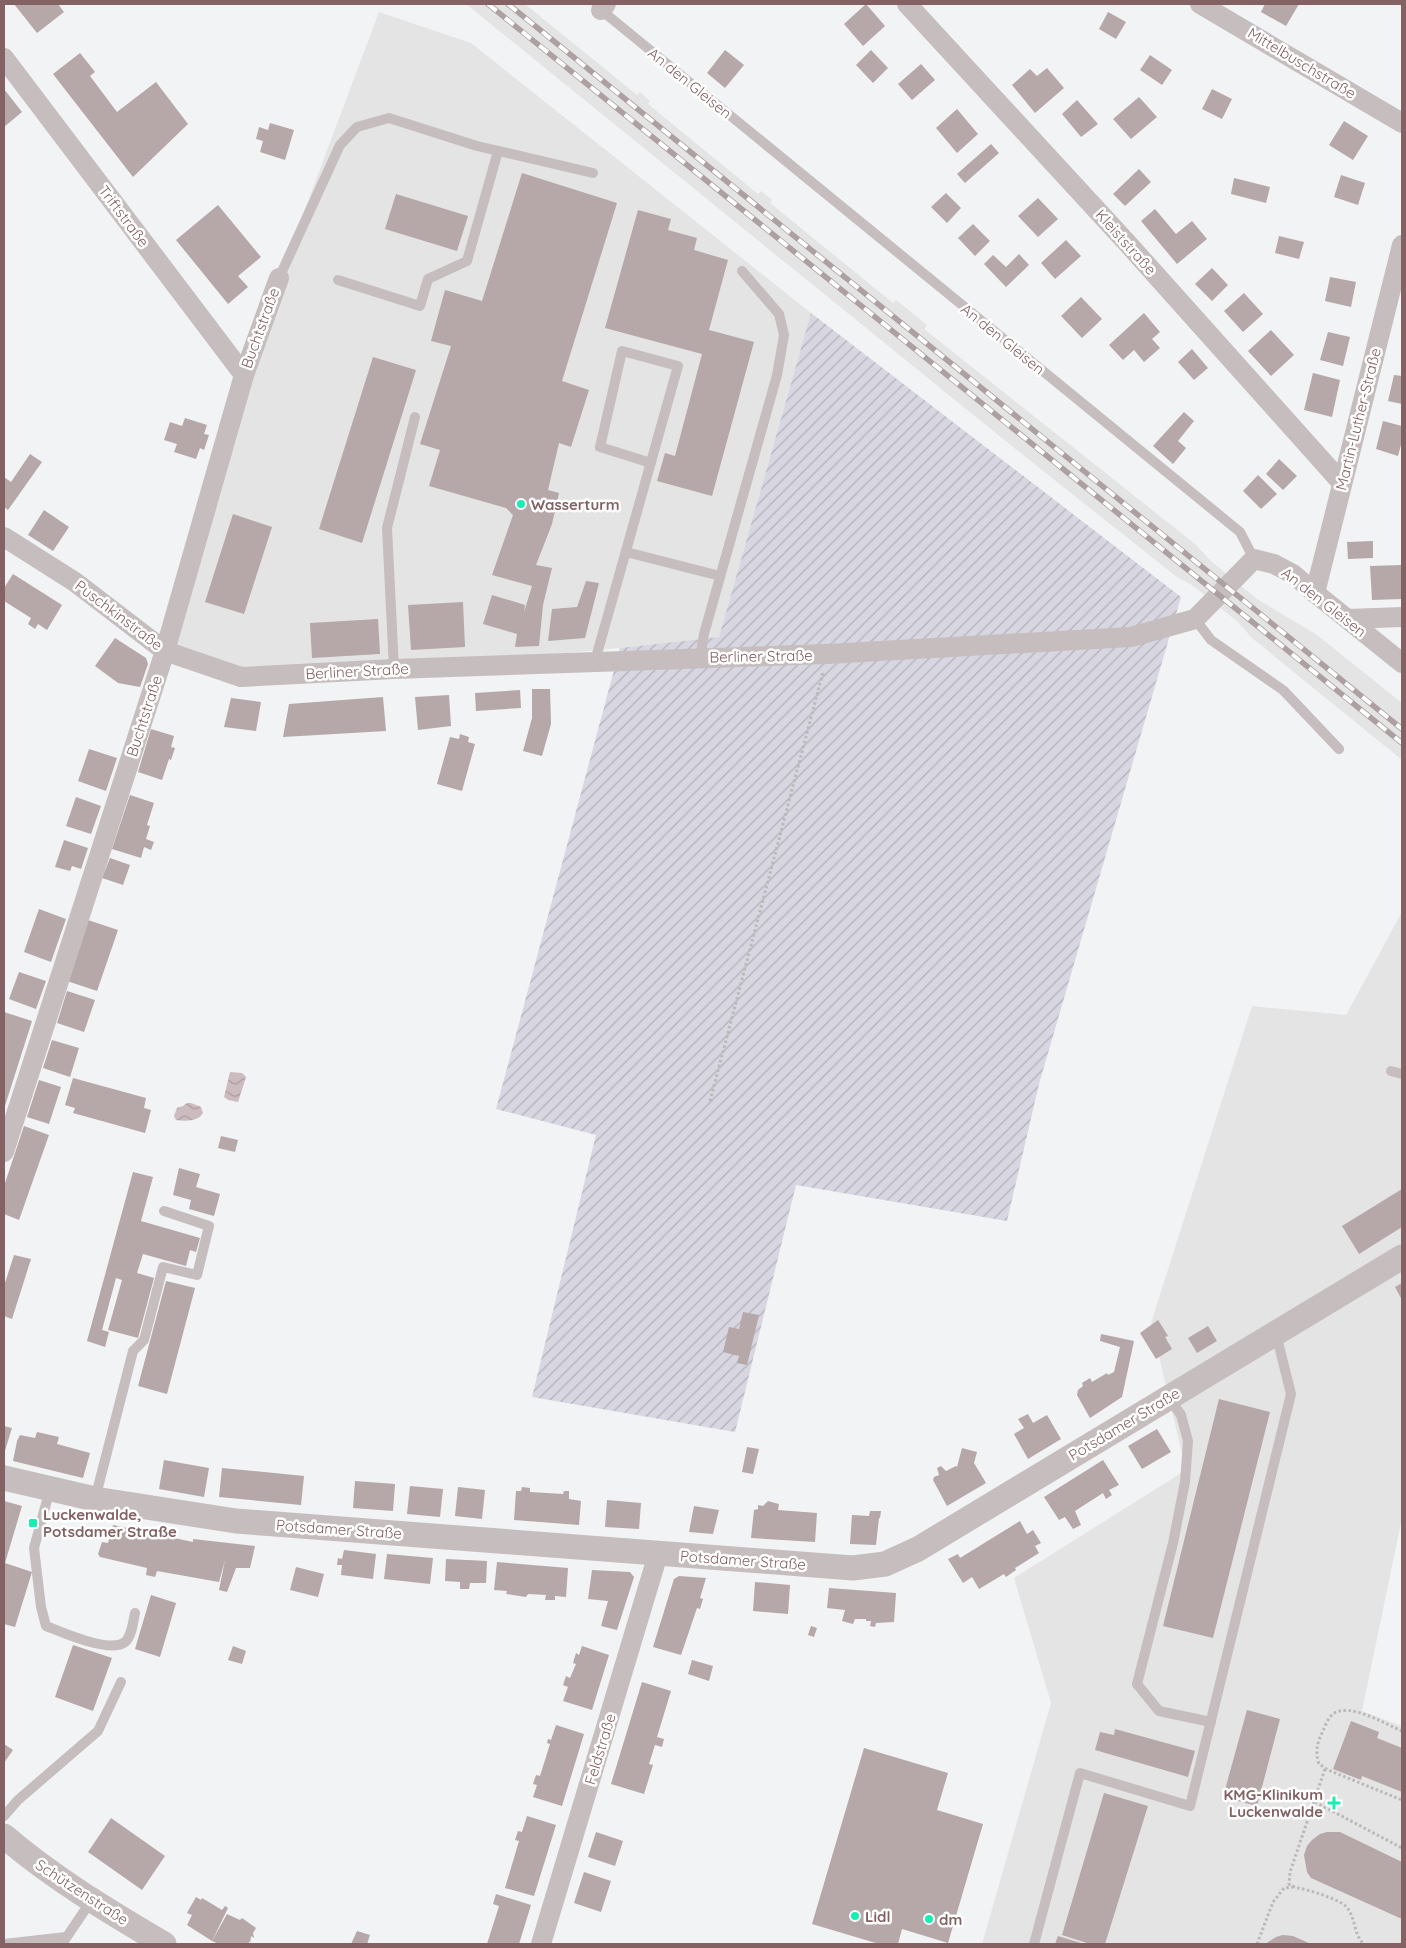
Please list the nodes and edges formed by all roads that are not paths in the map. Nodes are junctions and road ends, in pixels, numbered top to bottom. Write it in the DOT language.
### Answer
graph roads {
  1 [pos="907,4"];
  2 [pos="1200,4"];
  3 [pos="604,7"];
  4 [pos="4,58"];
  5 [pos="1402,123"];
  6 [pos="498,151"];
  7 [pos="593,173"];
  8 [pos="1402,245"];
  9 [pos="742,271"];
  10 [pos="279,278"];
  11 [pos="338,280"];
  12 [pos="244,374"];
  13 [pos="415,417"];
  14 [pos="651,463"];
  15 [pos="1342,484"];
  16 [pos="4,537"];
  17 [pos="626,552"];
  18 [pos="1254,559"];
  19 [pos="720,576"];
  20 [pos="1315,593"];
  21 [pos="1402,617"];
  22 [pos="1195,619"];
  23 [pos="1348,620"];
  24 [pos="165,651"];
  25 [pos="700,657"];
  26 [pos="595,661"];
  27 [pos="1402,663"];
  28 [pos="394,669"];
  29 [pos="241,677"];
  30 [pos="1339,749"];
  31 [pos="1391,1071"];
  32 [pos="1402,1074"];
  33 [pos="4,1152"];
  34 [pos="164,1212"];
  35 [pos="1402,1257"];
  36 [pos="1276,1334"];
  37 [pos="1169,1398"];
  38 [pos="4,1478"];
  39 [pos="50,1488"];
  40 [pos="95,1499"];
  41 [pos="658,1554"];
  42 [pos="135,1613"];
  43 [pos="121,1682"];
  44 [pos="1211,1722"];
  45 [pos="4,1816"];
  46 [pos="4,1836"];
  47 [pos="91,1901"];
  48 [pos="64,1941"];
  49 [pos="4,1944"];
  50 [pos="164,1944"];
  51 [pos="541,1944"];
  52 [pos="1034,1944"];
  1 -- 15 [label="street, Kleiststraße"];
  2 -- 5 [label="street, Mittelbuschstraße"];
  3 -- 18 [label="lane, An den Gleisen"];
  4 -- 12 [label="street, Triftstraße"];
  6 -- 7 [label="lane"];
  6 -- 10 [label="lane"];
  6 -- 11 [label="lane"];
  8 -- 15 [label="street, Martin-Luther-Straße"];
  9 -- 19 [label="lane"];
  10 -- 12 [label="street, Buchtstraße"];
  12 -- 24 [label="street, Buchtstraße"];
  13 -- 28 [label="lane"];
  14 -- 14 [label="lane"];
  14 -- 17 [label="lane"];
  15 -- 20 [label="street, Martin-Luther-Straße"];
  16 -- 24 [label="street, Puschkinstraße"];
  17 -- 19 [label="lane"];
  17 -- 26 [label="lane"];
  18 -- 20 [label="street, An den Gleisen"];
  18 -- 22 [label="street, Berliner Straße"];
  19 -- 25 [label="lane"];
  20 -- 23 [label="street, An den Gleisen"];
  21 -- 23 [label="street"];
  22 -- 25 [label="street, Berliner Straße"];
  22 -- 30 [label="lane"];
  23 -- 27 [label="street, An den Gleisen"];
  24 -- 29 [label="street, Puschkinstraße"];
  24 -- 33 [label="street, Buchtstraße"];
  25 -- 26 [label="street, Berliner Straße"];
  26 -- 28 [label="street, Berliner Straße"];
  28 -- 29 [label="street, Berliner Straße"];
  31 -- 32 [label="lane"];
  34 -- 40 [label="lane"];
  35 -- 36 [label="street, Potsdamer Straße"];
  36 -- 37 [label="street, Potsdamer Straße"];
  36 -- 44 [label="lane"];
  37 -- 41 [label="street, Potsdamer Straße"];
  37 -- 44 [label="lane"];
  38 -- 39 [label="street, Potsdamer Straße"];
  39 -- 40 [label="street, Potsdamer Straße"];
  39 -- 42 [label="lane"];
  40 -- 41 [label="street, Potsdamer Straße"];
  41 -- 51 [label="street, Feldstraße"];
  43 -- 45 [label="lane"];
  44 -- 52 [label="lane"];
  46 -- 47 [label="street, Schützenstraße"];
  47 -- 48 [label="lane"];
  47 -- 50 [label="street, Schützenstraße"];
  48 -- 49 [label="lane"];
}
